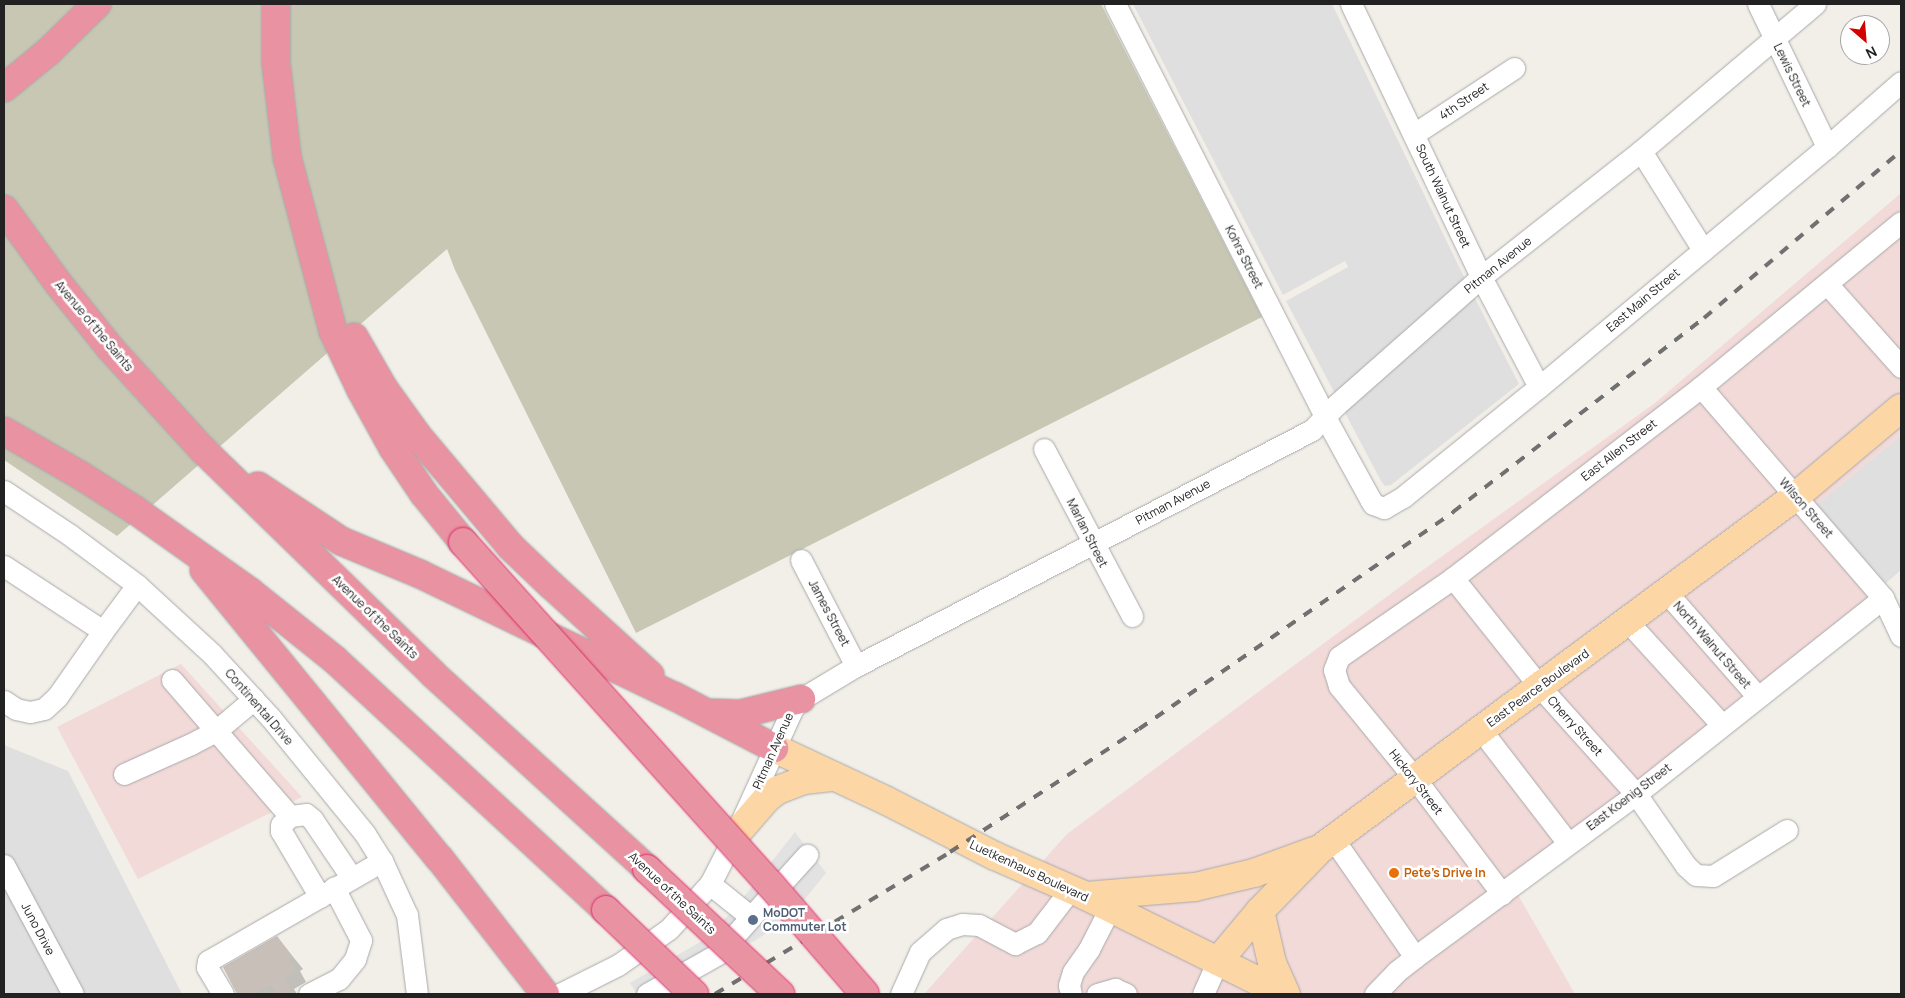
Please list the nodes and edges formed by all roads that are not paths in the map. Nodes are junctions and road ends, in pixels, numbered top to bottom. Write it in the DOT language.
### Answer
graph roads {
  1 [pos="97,4"];
  2 [pos="276,4"];
  3 [pos="1115,4"];
  4 [pos="1351,4"];
  5 [pos="1758,4"];
  6 [pos="1815,4"];
  7 [pos="1775,39"];
  8 [pos="1514,68"];
  9 [pos="1901,82"];
  10 [pos="4,88"];
  11 [pos="1414,134"];
  12 [pos="1827,147"];
  13 [pos="1641,151"];
  14 [pos="4,209"];
  15 [pos="1901,222"];
  16 [pos="1703,250"];
  17 [pos="313,261"];
  18 [pos="1481,277"];
  19 [pos="1828,285"];
  20 [pos="1901,367"];
  21 [pos="1539,387"];
  22 [pos="1701,387"];
  23 [pos="1901,408"];
  24 [pos="1325,417"];
  25 [pos="4,431"];
  26 [pos="202,449"];
  27 [pos="1044,449"];
  28 [pos="4,491"];
  29 [pos="1796,496"];
  30 [pos="1378,506"];
  31 [pos="179,540"];
  32 [pos="1093,544"];
  33 [pos="801,560"];
  34 [pos="4,566"];
  35 [pos="1453,578"];
  36 [pos="137,585"];
  37 [pos="1667,593"];
  38 [pos="1883,598"];
  39 [pos="1132,616"];
  40 [pos="1628,622"];
  41 [pos="103,631"];
  42 [pos="1901,636"];
  43 [pos="856,666"];
  44 [pos="1334,670"];
  45 [pos="172,680"];
  46 [pos="1540,686"];
  47 [pos="674,696"];
  48 [pos="1758,697"];
  49 [pos="254,699"];
  50 [pos="801,699"];
  51 [pos="4,701"];
  52 [pos="706,713"];
  53 [pos="1722,725"];
  54 [pos="217,730"];
  55 [pos="1481,730"];
  56 [pos="774,748"];
  57 [pos="124,774"];
  58 [pos="834,777"];
  59 [pos="1416,780"];
  60 [pos="1636,794"];
  61 [pos="290,816"];
  62 [pos="1787,830"];
  63 [pos="735,835"];
  64 [pos="1568,843"];
  65 [pos="1327,844"];
  66 [pos="807,855"];
  67 [pos="382,861"];
  68 [pos="4,865"];
  69 [pos="710,884"];
  70 [pos="335,888"];
  71 [pos="1078,893"];
  72 [pos="1502,894"];
  73 [pos="1110,908"];
  74 [pos="1260,911"];
  75 [pos="751,917"];
  76 [pos="1415,957"];
  77 [pos="1218,961"];
  78 [pos="68,992"];
  79 [pos="223,994"];
  80 [pos="309,994"];
  81 [pos="417,994"];
  82 [pos="545,994"];
  83 [pos="560,994"];
  84 [pos="647,994"];
  85 [pos="694,994"];
  86 [pos="780,994"];
  87 [pos="865,994"];
  88 [pos="901,994"];
  89 [pos="1072,994"];
  90 [pos="1097,994"];
  91 [pos="1126,994"];
  92 [pos="1203,994"];
  93 [pos="1285,994"];
  94 [pos="1375,994"];
  1 -- 10 [label="highway"];
  2 -- 17 [label="highway"];
  3 -- 24 [label="street, Kohrs Street"];
  4 -- 11 [label="street, South Walnut Street"];
  5 -- 7 [label="street, Lewis Street"];
  6 -- 7 [label="street, Pitman Avenue"];
  7 -- 12 [label="street, Lewis Street"];
  7 -- 13 [label="street, Pitman Avenue"];
  8 -- 11 [label="street, 4th Street"];
  9 -- 12 [label="street, East Main Street"];
  11 -- 18 [label="street, South Walnut Street"];
  12 -- 16 [label="street, East Main Street"];
  13 -- 16 [label="street"];
  13 -- 18 [label="street, Pitman Avenue"];
  14 -- 26 [label="highway, Avenue of the Saints"];
  15 -- 19 [label="street, East Allen Street"];
  16 -- 21 [label="street, East Main Street"];
  17 -- 47 [label="highway"];
  17 -- 87 [label="highway, bridge"];
  18 -- 21 [label="street, South Walnut Street"];
  18 -- 24 [label="street, Pitman Avenue"];
  19 -- 20 [label="street"];
  19 -- 22 [label="street, East Allen Street"];
  21 -- 30 [label="street, East Main Street"];
  22 -- 29 [label="street, Wilson Street"];
  22 -- 35 [label="street, East Allen Street"];
  23 -- 29 [label="main road, East Pearce Boulevard"];
  24 -- 30 [label="street, Kohrs Street"];
  24 -- 32 [label="street, Pitman Avenue"];
  25 -- 31 [label="highway"];
  26 -- 47 [label="highway"];
  26 -- 86 [label="highway, Avenue of the Saints, bridge"];
  27 -- 32 [label="street, Marlan Street"];
  28 -- 36 [label="street, Continental Drive"];
  29 -- 37 [label="main road, East Pearce Boulevard"];
  29 -- 38 [label="street, Wilson Street"];
  31 -- 82 [label="highway"];
  31 -- 85 [label="highway, bridge"];
  32 -- 39 [label="street, Marlan Street"];
  32 -- 43 [label="street, Pitman Avenue"];
  33 -- 43 [label="street, James Street"];
  34 -- 41 [label="street"];
  35 -- 44 [label="street, East Allen Street"];
  35 -- 46 [label="street, Cherry Street"];
  36 -- 41 [label="street"];
  36 -- 49 [label="street, Continental Drive"];
  37 -- 40 [label="main road, East Pearce Boulevard"];
  37 -- 48 [label="street, North Walnut Street"];
  38 -- 42 [label="street, Wilson Street"];
  38 -- 48 [label="street, East Koenig Street"];
  40 -- 46 [label="main road, East Pearce Boulevard"];
  40 -- 53 [label="street"];
  41 -- 51 [label="street"];
  43 -- 50 [label="street, Pitman Avenue"];
  44 -- 59 [label="street, Hickory Street"];
  45 -- 54 [label="street"];
  46 -- 55 [label="main road, East Pearce Boulevard"];
  46 -- 60 [label="street, Cherry Street"];
  47 -- 52 [label="highway"];
  48 -- 53 [label="street, East Koenig Street"];
  49 -- 54 [label="street"];
  49 -- 67 [label="street, Continental Drive"];
  50 -- 52 [label="highway"];
  50 -- 56 [label="street, Pitman Avenue"];
  52 -- 56 [label="highway"];
  53 -- 60 [label="street, East Koenig Street"];
  54 -- 57 [label="street"];
  54 -- 61 [label="street"];
  55 -- 59 [label="main road, East Pearce Boulevard"];
  55 -- 64 [label="street"];
  56 -- 58 [label="main road, Luetkenhaus Boulevard"];
  56 -- 63 [label="street, Pitman Avenue"];
  58 -- 63 [label="main road"];
  58 -- 71 [label="main road, Luetkenhaus Boulevard"];
  59 -- 65 [label="main road, East Pearce Boulevard"];
  59 -- 72 [label="street, Hickory Street"];
  60 -- 62 [label="street, Cherry Street"];
  60 -- 64 [label="street, East Koenig Street"];
  61 -- 70 [label="street"];
  61 -- 70 [label="street"];
  63 -- 69 [label="street, Pitman Avenue"];
  64 -- 72 [label="street, East Koenig Street"];
  65 -- 71 [label="main road"];
  65 -- 74 [label="main road, East Pearce Boulevard"];
  65 -- 76 [label="street"];
  66 -- 75 [label="street"];
  67 -- 70 [label="street"];
  67 -- 81 [label="street, Continental Drive"];
  68 -- 78 [label="street, Juno Drive"];
  69 -- 75 [label="street"];
  69 -- 83 [label="street, Pitman Avenue"];
  70 -- 79 [label="street"];
  70 -- 80 [label="street"];
  71 -- 73 [label="main road, Luetkenhaus Boulevard"];
  71 -- 88 [label="street"];
  72 -- 76 [label="street, East Koenig Street"];
  73 -- 77 [label="main road, Luetkenhaus Boulevard"];
  73 -- 89 [label="street"];
  74 -- 77 [label="main road, East Pearce Boulevard"];
  74 -- 93 [label="main road"];
  75 -- 84 [label="street"];
  76 -- 94 [label="street, East Koenig Street"];
  77 -- 92 [label="street, East Pearce Boulevard"];
  77 -- 93 [label="main road, Luetkenhaus Boulevard"];
  90 -- 91 [label="street"];
}
